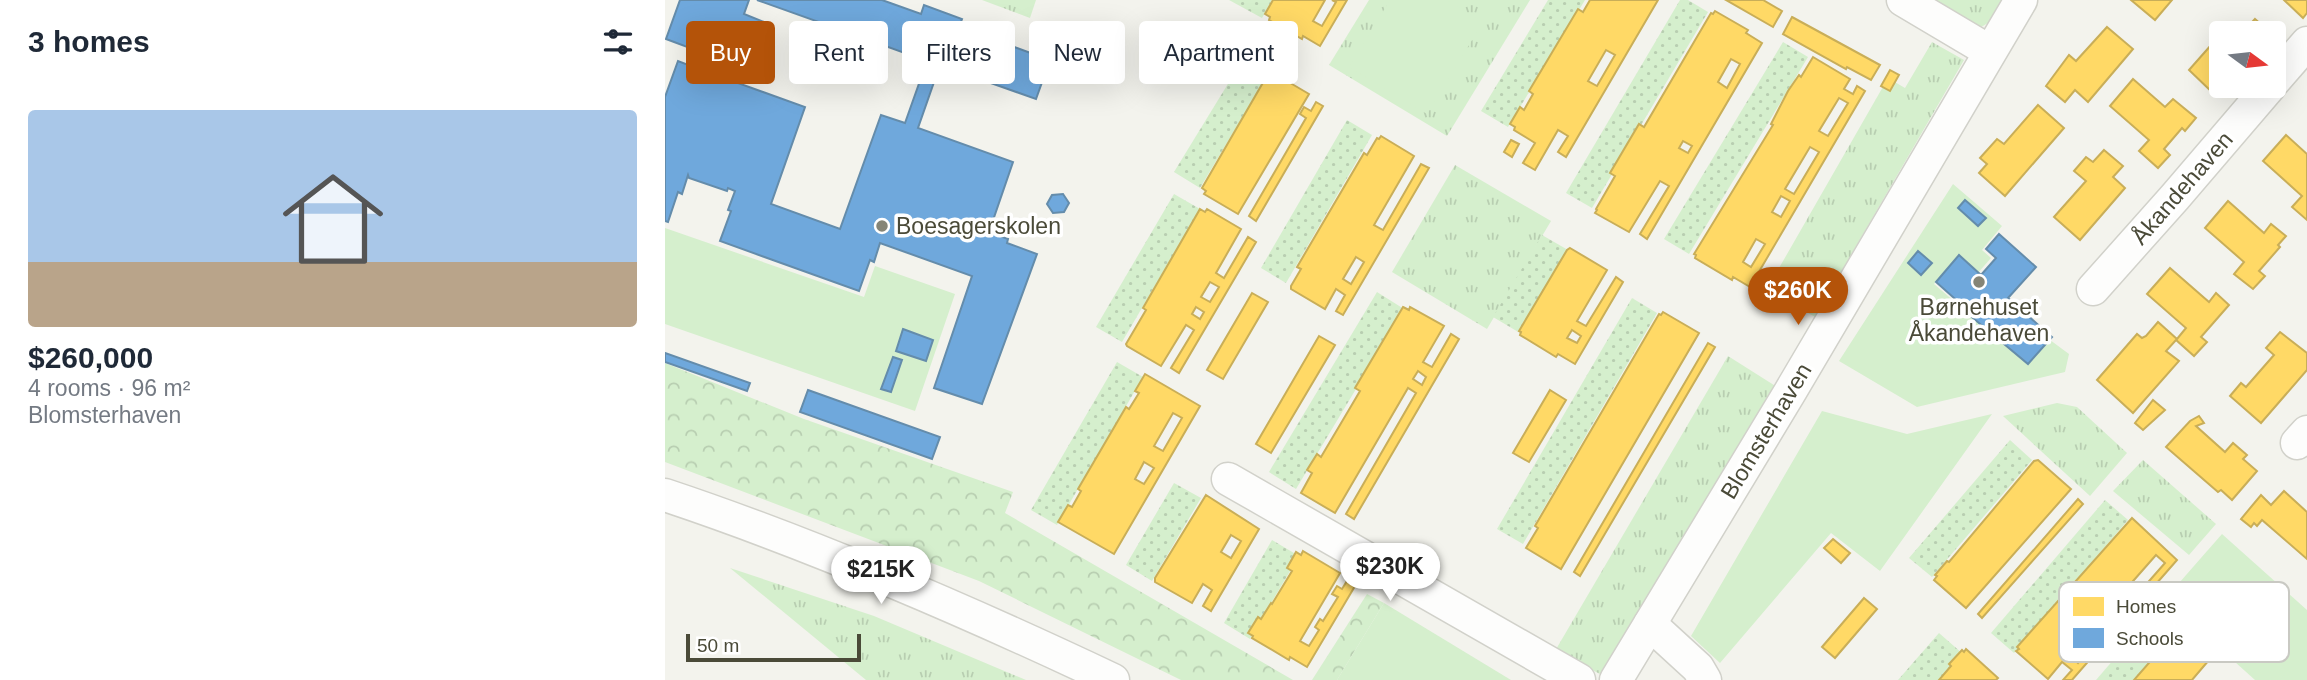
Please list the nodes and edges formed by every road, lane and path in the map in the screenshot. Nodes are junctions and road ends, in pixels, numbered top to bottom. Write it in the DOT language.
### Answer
graph roads {
  1 [pos="1903,0"];
  2 [pos="2021,0"];
  3 [pos="2307,43"];
  4 [pos="1989,51"];
  5 [pos="2286,68"];
  6 [pos="2260,98"];
  7 [pos="2093,289"];
  8 [pos="1228,479"];
  9 [pos="665,495"];
  10 [pos="1650,624"];
  11 [pos="1112,680"];
  12 [pos="1579,680"];
  13 [pos="1616,680"];
  14 [pos="1705,680"];
  1 -- 4 [label="street"];
  2 -- 4 [label="street, Blomsterhaven"];
  3 -- 5 [label="street, Åkandehaven"];
  4 -- 10 [label="street, Blomsterhaven"];
  6 -- 7 [label="street, Åkandehaven"];
  8 -- 12 [label="street"];
  9 -- 11 [label="street"];
  10 -- 13 [label="street, Blomsterhaven"];
  10 -- 14 [label="street"];
}
